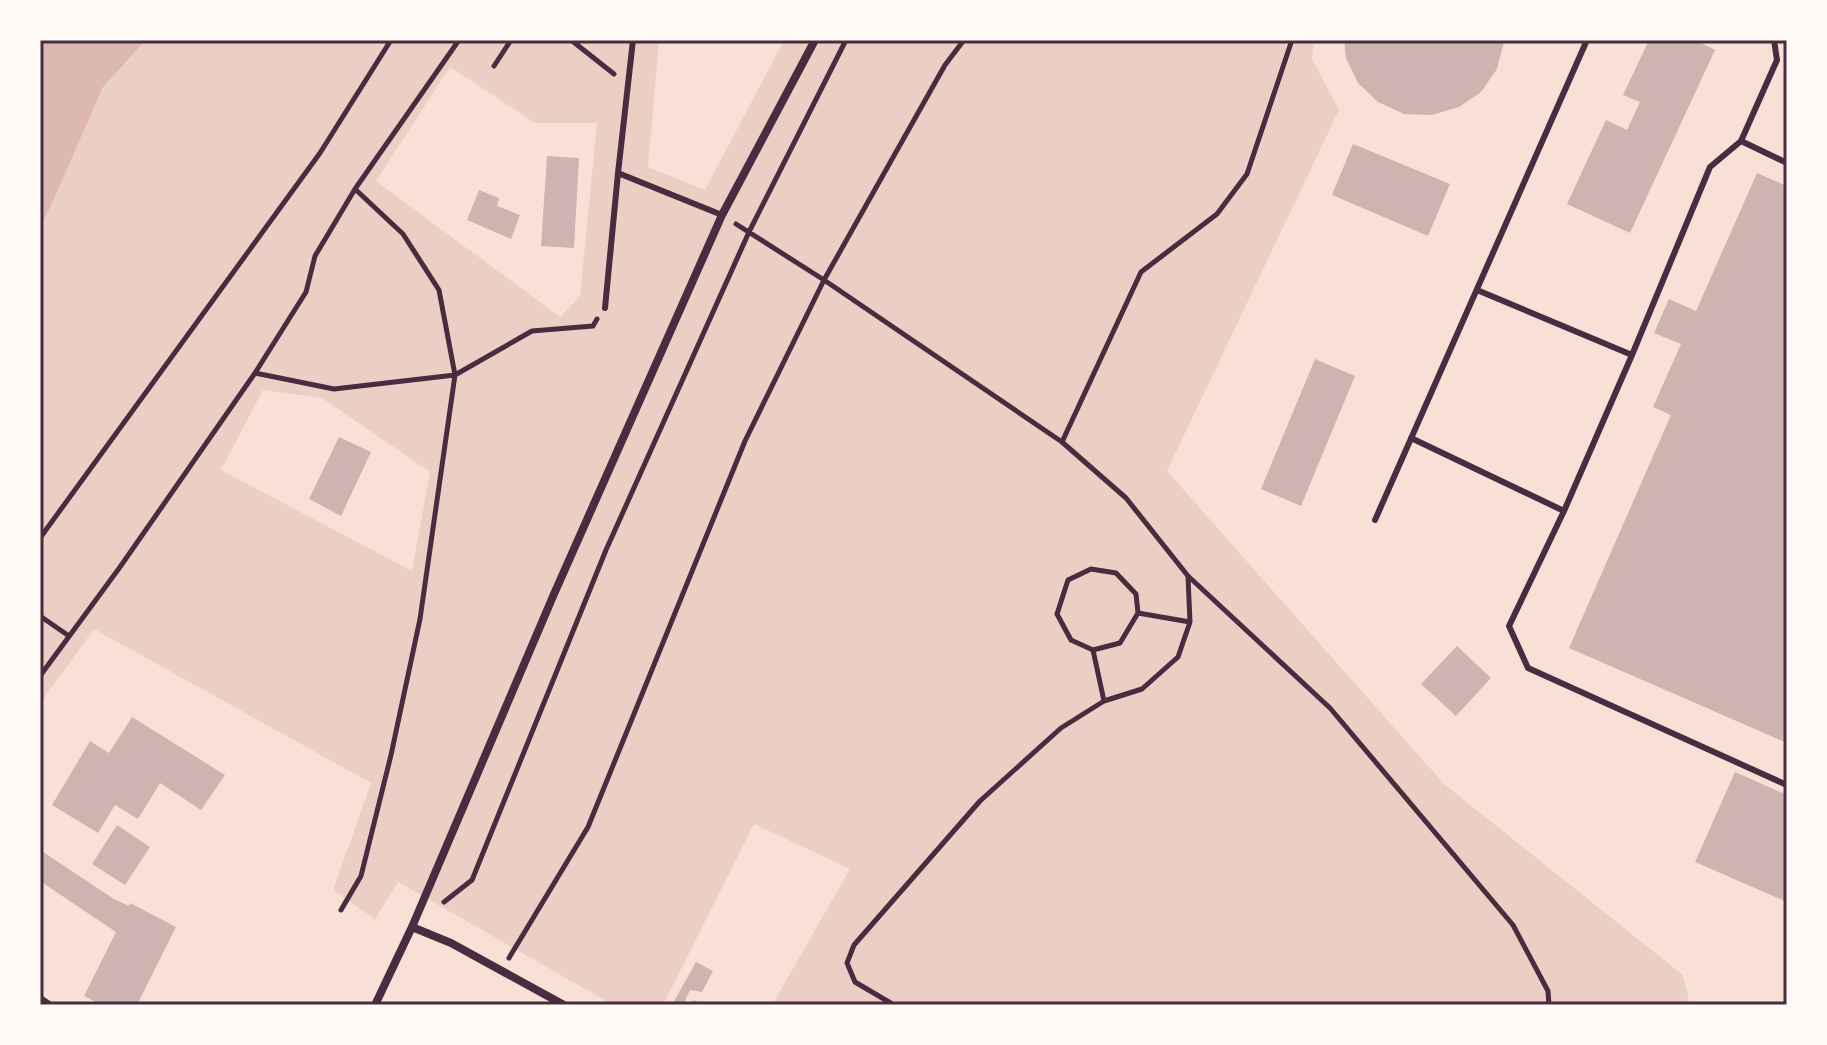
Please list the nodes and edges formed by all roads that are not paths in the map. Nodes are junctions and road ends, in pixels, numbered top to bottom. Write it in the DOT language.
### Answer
graph roads {
  1 [pos="633,40"];
  2 [pos="815,40"];
  3 [pos="1587,40"];
  4 [pos="1774,40"];
  5 [pos="1741,141"];
  6 [pos="1787,163"];
  7 [pos="618,173"];
  8 [pos="722,215"];
  9 [pos="1477,290"];
  10 [pos="605,308"];
  11 [pos="1632,355"];
  12 [pos="1411,438"];
  13 [pos="1564,511"];
  14 [pos="1375,520"];
  15 [pos="1787,785"];
  16 [pos="412,927"];
  17 [pos="40,999"];
  18 [pos="49,1005"];
  19 [pos="375,1005"];
  20 [pos="564,1005"];
  1 -- 7 [label="lane"];
  2 -- 8 [label="street"];
  3 -- 9 [label="lane"];
  4 -- 5 [label="lane"];
  5 -- 6 [label="lane"];
  5 -- 11 [label="lane"];
  7 -- 8 [label="lane"];
  7 -- 10 [label="lane"];
  8 -- 16 [label="street"];
  9 -- 11 [label="lane"];
  9 -- 12 [label="lane"];
  11 -- 13 [label="lane"];
  12 -- 13 [label="lane"];
  12 -- 14 [label="lane"];
  13 -- 15 [label="lane"];
  16 -- 19 [label="street"];
  16 -- 20 [label="street"];
  17 -- 18 [label="street"];
}
